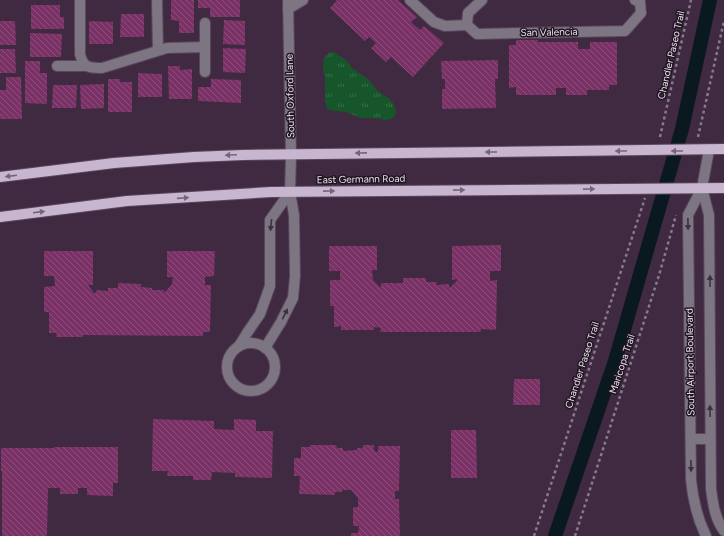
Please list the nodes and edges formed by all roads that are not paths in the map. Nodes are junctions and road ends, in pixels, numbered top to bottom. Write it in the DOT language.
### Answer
graph roads {
  1 [pos="80,0"];
  2 [pos="157,0"];
  3 [pos="303,0"];
  4 [pos="410,0"];
  5 [pos="482,0"];
  6 [pos="635,0"];
  7 [pos="288,4"];
  8 [pos="205,23"];
  9 [pos="467,25"];
  10 [pos="205,47"];
  11 [pos="158,50"];
  12 [pos="57,66"];
  13 [pos="85,66"];
  14 [pos="205,72"];
  15 [pos="709,150"];
  16 [pos="724,150"];
  17 [pos="291,155"];
  18 [pos="0,177"];
  19 [pos="702,188"];
  20 [pos="724,188"];
  21 [pos="290,192"];
  22 [pos="0,217"];
  23 [pos="239,346"];
  24 [pos="265,348"];
  25 [pos="691,439"];
  26 [pos="710,439"];
  27 [pos="724,531"];
  28 [pos="706,536"];
  1 -- 13 [label="street"];
  2 -- 11 [label="street"];
  3 -- 7 [label="street"];
  4 -- 9 [label="street"];
  5 -- 9 [label="street"];
  6 -- 9 [label="street, San Valencia"];
  7 -- 17 [label="street, South Oxford Lane"];
  8 -- 10 [label="street"];
  10 -- 11 [label="street"];
  10 -- 14 [label="street"];
  11 -- 13 [label="street"];
  12 -- 13 [label="street"];
  15 -- 16 [label="main road"];
  15 -- 17 [label="main road, one-way"];
  15 -- 19 [label="street, South Airport Boulevard"];
  17 -- 18 [label="main road, one-way"];
  17 -- 21 [label="street, South Oxford Lane"];
  19 -- 20 [label="main road, East Germann Road"];
  21 -- 19 [label="main road, East Germann Road, one-way"];
  19 -- 25 [label="street, South Airport Boulevard, one-way"];
  26 -- 19 [label="street, South Airport Boulevard, one-way"];
  22 -- 21 [label="main road, East Germann Road, one-way"];
  21 -- 23 [label="street, one-way"];
  24 -- 21 [label="street, South Oxford Lane, one-way"];
  23 -- 24 [label="street"];
  23 -- 24 [label="street"];
  25 -- 26 [label="street"];
  25 -- 28 [label="street, South Airport Boulevard, one-way"];
  26 -- 27 [label="street, South Airport Boulevard"];
}
